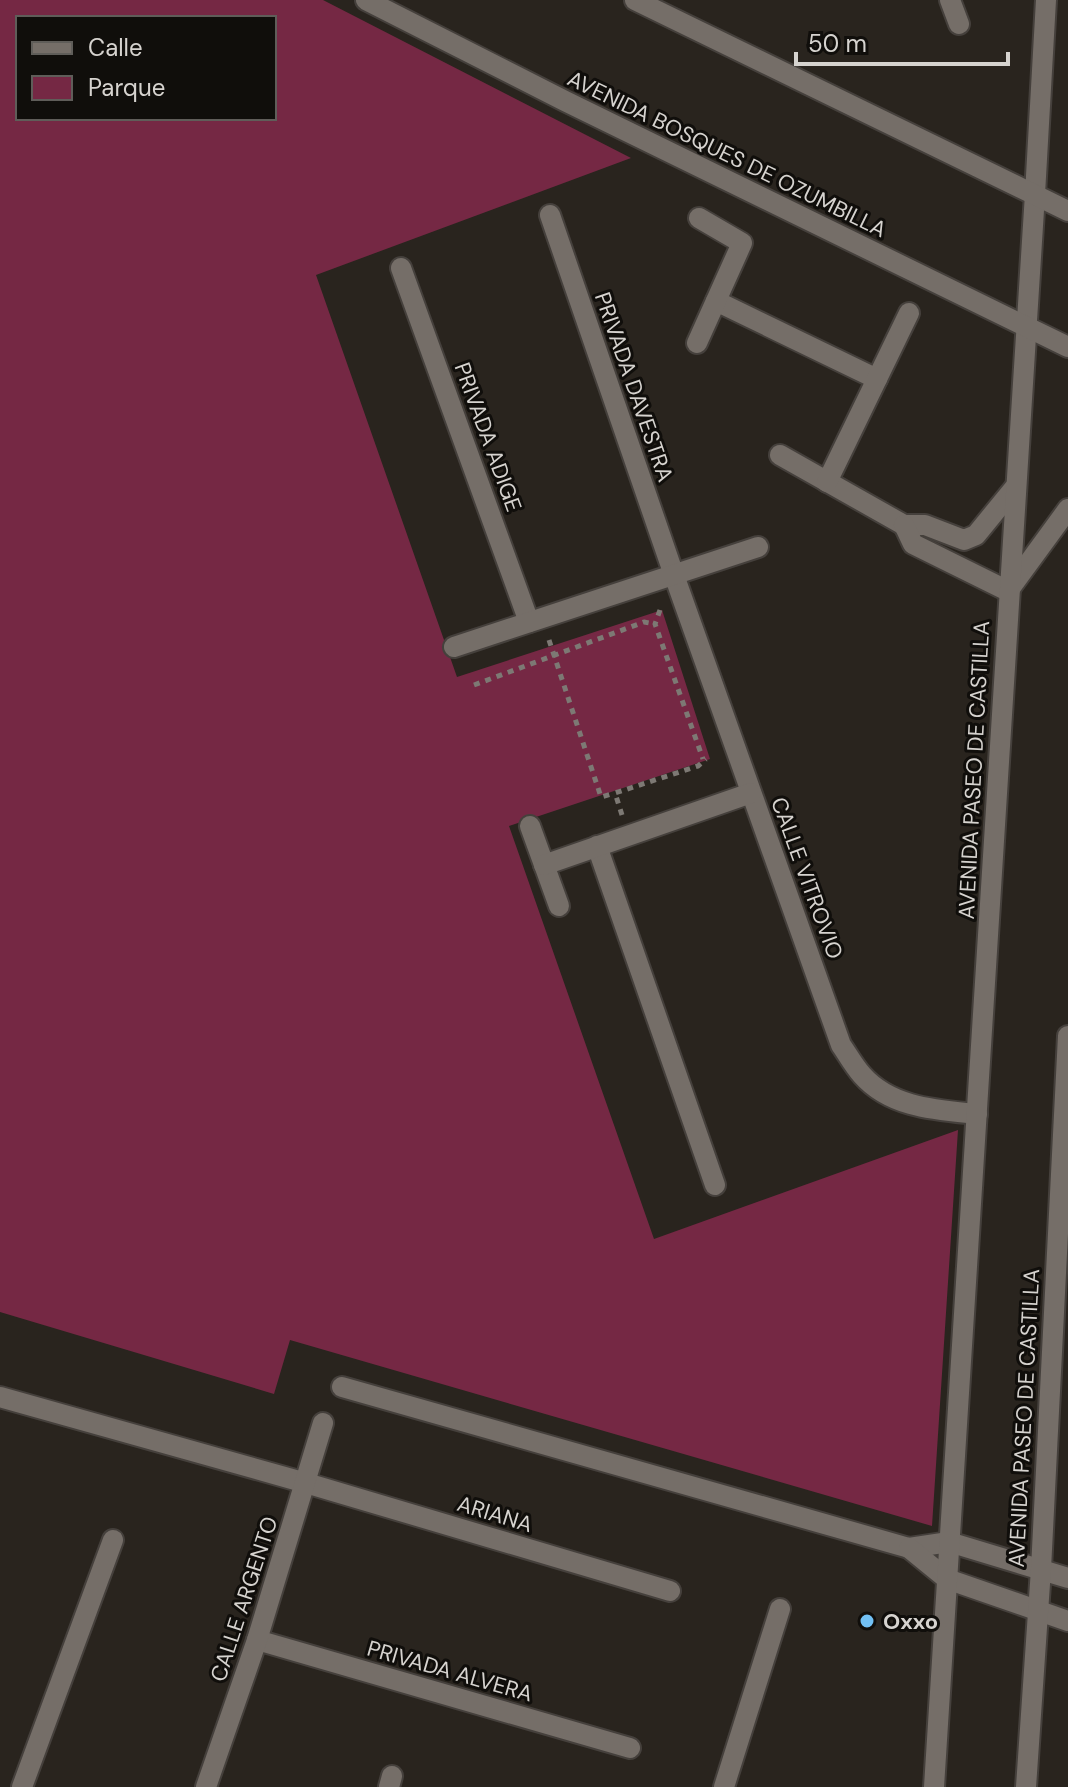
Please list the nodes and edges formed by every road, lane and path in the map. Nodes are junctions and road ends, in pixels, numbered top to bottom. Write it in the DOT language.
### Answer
graph roads {
  1 [pos="366,0"];
  2 [pos="635,0"];
  3 [pos="950,0"];
  4 [pos="1046,0"];
  5 [pos="959,24"];
  6 [pos="1035,194"];
  7 [pos="1068,211"];
  8 [pos="550,215"];
  9 [pos="699,218"];
  10 [pos="401,268"];
  11 [pos="716,301"];
  12 [pos="909,313"];
  13 [pos="1027,328"];
  14 [pos="697,343"];
  15 [pos="1068,347"];
  16 [pos="877,379"];
  17 [pos="780,455"];
  18 [pos="827,482"];
  19 [pos="1016,486"];
  20 [pos="1068,509"];
  21 [pos="904,525"];
  22 [pos="964,540"];
  23 [pos="758,547"];
  24 [pos="961,567"];
  25 [pos="674,575"];
  26 [pos="1008,591"];
  27 [pos="535,620"];
  28 [pos="655,624"];
  29 [pos="454,647"];
  30 [pos="554,655"];
  31 [pos="474,685"];
  32 [pos="735,748"];
  33 [pos="703,759"];
  34 [pos="615,793"];
  35 [pos="751,793"];
  36 [pos="530,826"];
  37 [pos="629,835"];
  38 [pos="597,846"];
  39 [pos="544,865"];
  40 [pos="559,906"];
  41 [pos="1068,1036"];
  42 [pos="977,1114"];
  43 [pos="1066,1129"];
  44 [pos="715,1185"];
  45 [pos="342,1387"];
  46 [pos="0,1397"];
  47 [pos="323,1423"];
  48 [pos="306,1483"];
  49 [pos="113,1540"];
  50 [pos="949,1542"];
  51 [pos="909,1548"];
  52 [pos="1041,1569"];
  53 [pos="1068,1578"];
  54 [pos="947,1579"];
  55 [pos="670,1591"];
  56 [pos="780,1609"];
  57 [pos="1038,1611"];
  58 [pos="1068,1621"];
  59 [pos="257,1640"];
  60 [pos="630,1748"];
  61 [pos="22,1787"];
  62 [pos="206,1787"];
  63 [pos="724,1787"];
  64 [pos="934,1787"];
  65 [pos="1026,1787"];
  1 -- 13 [label="street, AVENIDA BOSQUES DE OZUMBILLA"];
  2 -- 6 [label="street"];
  3 -- 5 [label="street"];
  4 -- 6 [label="street, AVENIDA PASEO DE CASTILLA"];
  6 -- 7 [label="street"];
  6 -- 13 [label="street, AVENIDA PASEO DE CASTILLA"];
  8 -- 25 [label="street, PRIVADA DAVESTRA"];
  9 -- 11 [label="street"];
  10 -- 27 [label="street, PRIVADA ADIGE"];
  11 -- 14 [label="street"];
  11 -- 16 [label="street"];
  12 -- 16 [label="street"];
  13 -- 15 [label="street, AVENIDA BOSQUES DE OZUMBILLA"];
  13 -- 19 [label="street, AVENIDA PASEO DE CASTILLA"];
  16 -- 18 [label="street"];
  17 -- 18 [label="street"];
  18 -- 21 [label="street"];
  19 -- 22 [label="street"];
  19 -- 26 [label="street, AVENIDA PASEO DE CASTILLA"];
  20 -- 26 [label="street"];
  21 -- 22 [label="street"];
  21 -- 24 [label="street"];
  22 -- 24 [label="street"];
  23 -- 25 [label="street"];
  24 -- 26 [label="street"];
  25 -- 27 [label="street"];
  25 -- 28 [label="path"];
  25 -- 32 [label="street, CALLE VITROVIO"];
  26 -- 42 [label="street, AVENIDA PASEO DE CASTILLA"];
  27 -- 29 [label="street"];
  27 -- 30 [label="path"];
  28 -- 30 [label="path"];
  28 -- 33 [label="path"];
  30 -- 31 [label="path"];
  30 -- 34 [label="path"];
  32 -- 33 [label="path"];
  32 -- 35 [label="street, CALLE VITROVIO"];
  33 -- 34 [label="path"];
  34 -- 37 [label="path"];
  35 -- 37 [label="street"];
  35 -- 42 [label="street, CALLE VITROVIO"];
  36 -- 39 [label="street"];
  37 -- 38 [label="street"];
  38 -- 39 [label="street"];
  38 -- 44 [label="street"];
  39 -- 40 [label="street"];
  41 -- 43 [label="street, AVENIDA PASEO DE CASTILLA"];
  42 -- 50 [label="street, AVENIDA PASEO DE CASTILLA"];
  43 -- 52 [label="street, AVENIDA PASEO DE CASTILLA"];
  45 -- 51 [label="street"];
  46 -- 48 [label="street, ARIANA"];
  47 -- 48 [label="street, CALLE ARGENTO"];
  48 -- 55 [label="street, ARIANA"];
  48 -- 59 [label="street, CALLE ARGENTO"];
  49 -- 61 [label="street"];
  50 -- 51 [label="street"];
  50 -- 52 [label="street"];
  50 -- 54 [label="street, AVENIDA PASEO DE CASTILLA"];
  51 -- 54 [label="street"];
  52 -- 53 [label="street"];
  52 -- 57 [label="street, AVENIDA PASEO DE CASTILLA"];
  54 -- 57 [label="street"];
  54 -- 64 [label="street, AVENIDA PASEO DE CASTILLA"];
  56 -- 63 [label="street"];
  57 -- 58 [label="street"];
  57 -- 65 [label="street, AVENIDA PASEO DE CASTILLA"];
  59 -- 60 [label="street, PRIVADA ALVERA"];
  59 -- 62 [label="street, CALLE ARGENTO"];
}
